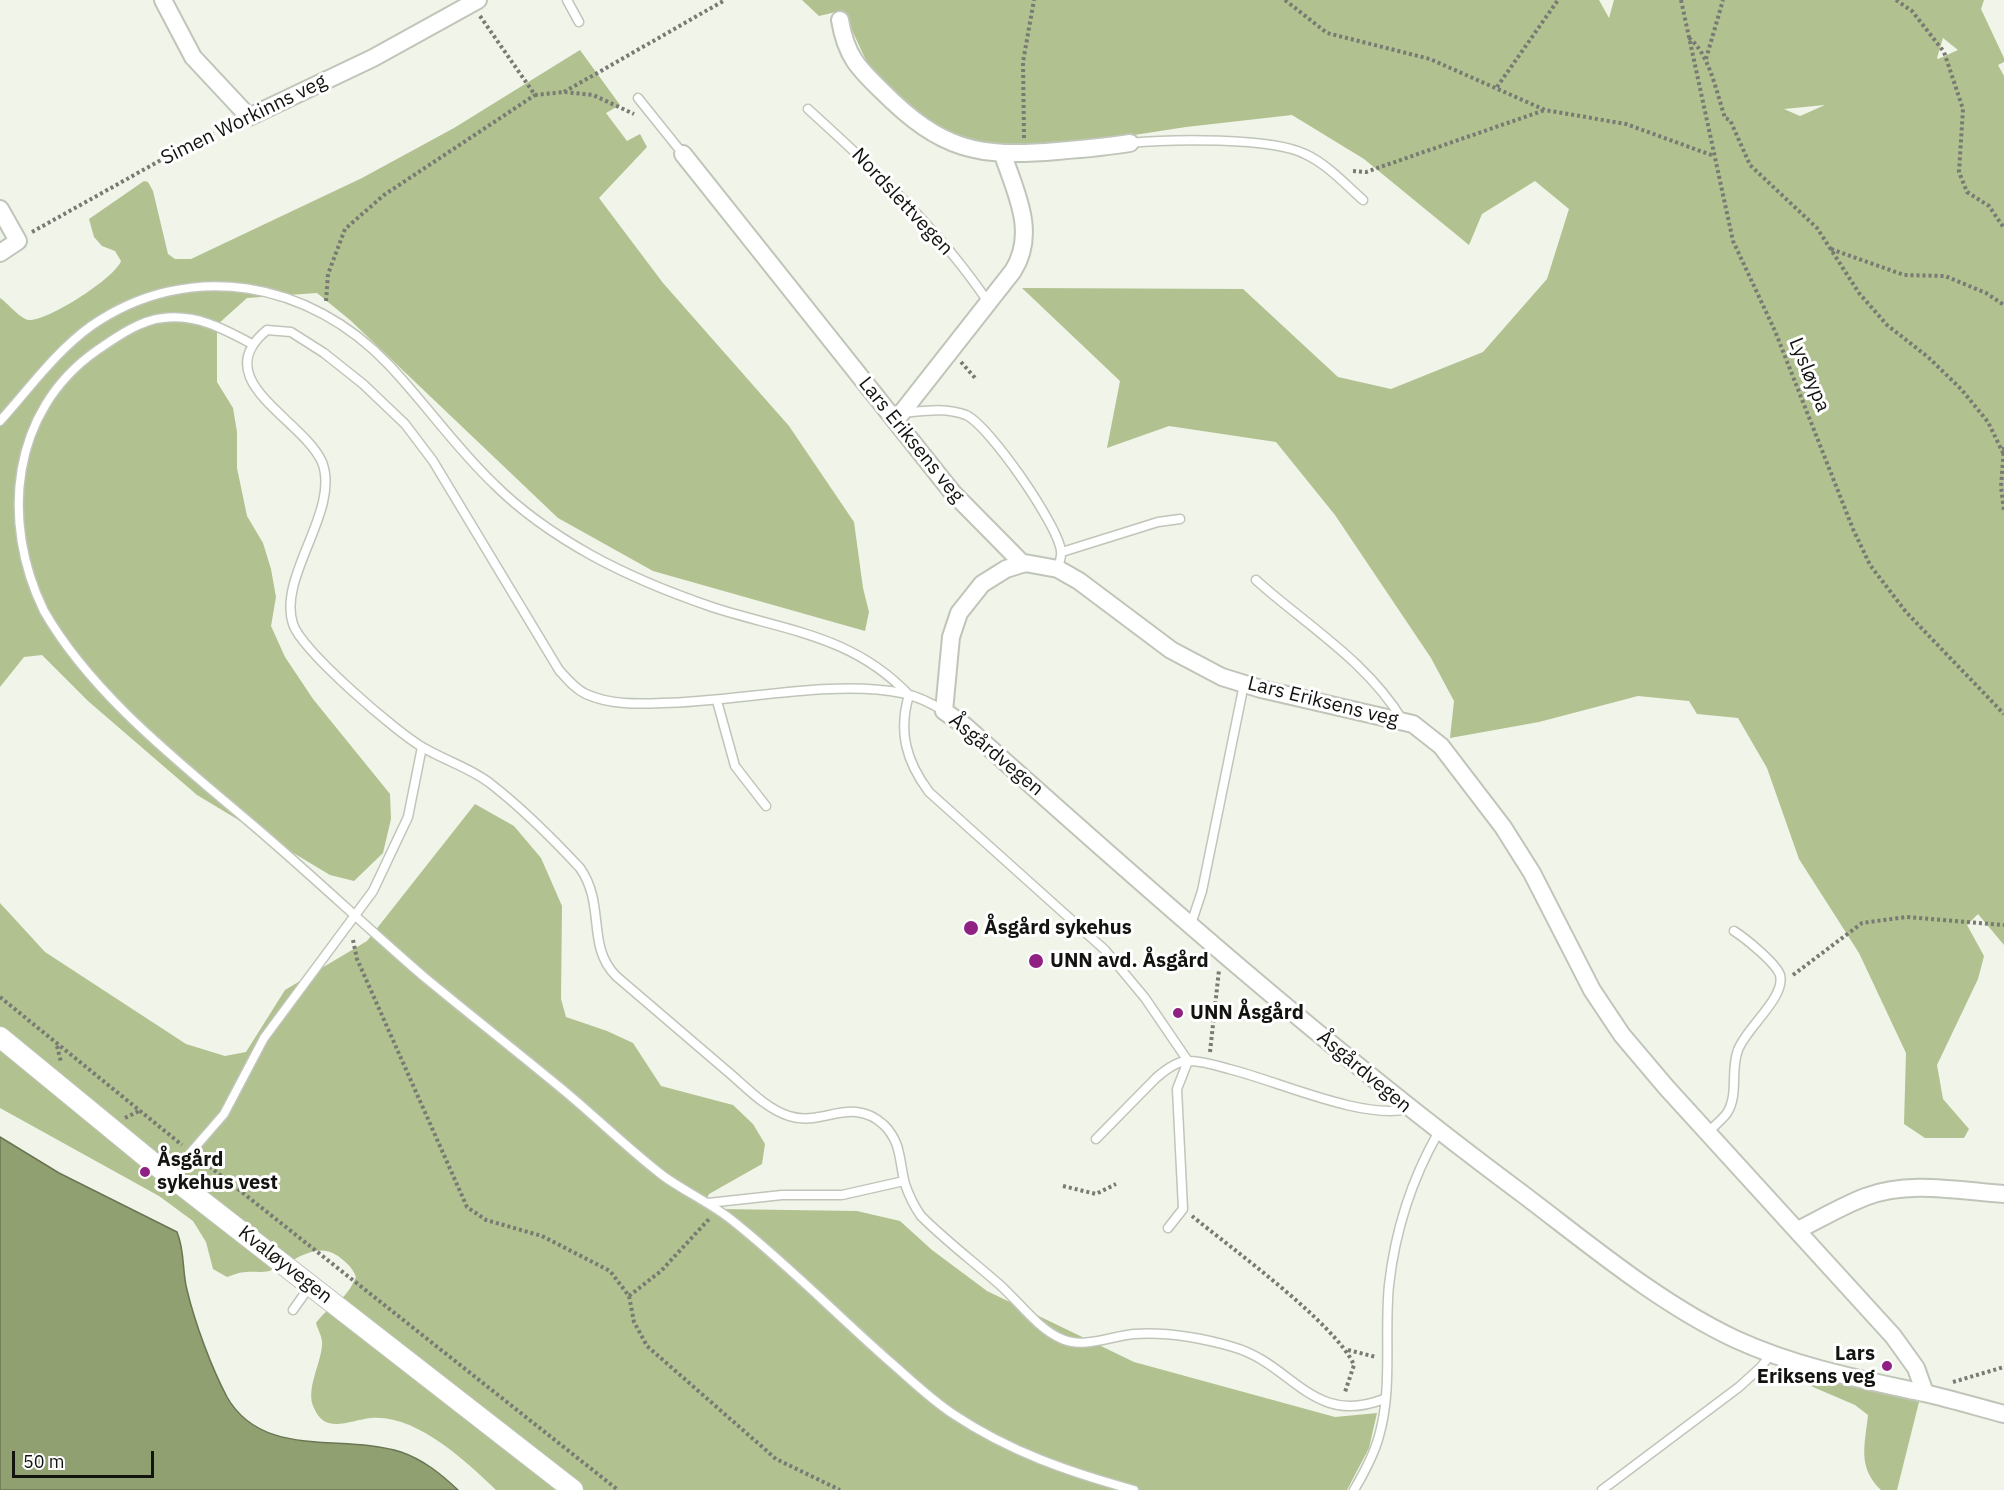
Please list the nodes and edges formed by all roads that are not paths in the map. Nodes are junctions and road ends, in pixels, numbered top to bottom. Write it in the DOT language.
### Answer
graph roads {
  1 [pos="163,0"];
  2 [pos="567,0"];
  3 [pos="475,1"];
  4 [pos="840,20"];
  5 [pos="579,22"];
  6 [pos="638,98"];
  7 [pos="808,109"];
  8 [pos="1130,143"];
  9 [pos="684,154"];
  10 [pos="1003,154"];
  11 [pos="1363,200"];
  12 [pos="0,209"];
  13 [pos="0,253"];
  14 [pos="988,302"];
  15 [pos="252,344"];
  16 [pos="898,416"];
  17 [pos="0,421"];
  18 [pos="1180,519"];
  19 [pos="1062,552"];
  20 [pos="1023,564"];
  21 [pos="1058,569"];
  22 [pos="1256,580"];
  23 [pos="1244,684"];
  24 [pos="909,695"];
  25 [pos="717,701"];
  26 [pos="944,711"];
  27 [pos="1403,721"];
  28 [pos="422,747"];
  29 [pos="766,806"];
  30 [pos="358,915"];
  31 [pos="1191,924"];
  32 [pos="1734,931"];
  33 [pos="0,1037"];
  34 [pos="1188,1060"];
  35 [pos="1409,1109"];
  36 [pos="1438,1133"];
  37 [pos="1707,1133"];
  38 [pos="1096,1139"];
  39 [pos="191,1152"];
  40 [pos="904,1181"];
  41 [pos="2004,1194"];
  42 [pos="708,1203"];
  43 [pos="1168,1228"];
  44 [pos="1798,1230"];
  45 [pos="311,1285"];
  46 [pos="293,1310"];
  47 [pos="1771,1354"];
  48 [pos="1925,1393"];
  49 [pos="1384,1399"];
  50 [pos="2004,1414"];
  51 [pos="573,1490"];
  52 [pos="1134,1490"];
  53 [pos="1354,1490"];
  54 [pos="1602,1490"];
  1 -- 3 [label="street, Simen Workinns veg"];
  2 -- 5 [label="lane"];
  4 -- 10 [label="street"];
  6 -- 9 [label="lane"];
  7 -- 14 [label="lane, Nordslettvegen"];
  8 -- 10 [label="street"];
  8 -- 11 [label="lane"];
  9 -- 16 [label="street, Lars Eriksens veg"];
  10 -- 14 [label="street"];
  12 -- 13 [label="street"];
  14 -- 16 [label="street"];
  15 -- 25 [label="lane"];
  15 -- 28 [label="lane"];
  15 -- 30 [label="lane"];
  16 -- 19 [label="lane"];
  16 -- 20 [label="street, Lars Eriksens veg"];
  17 -- 24 [label="lane"];
  18 -- 19 [label="lane"];
  19 -- 21 [label="lane"];
  20 -- 21 [label="street, Lars Eriksens veg"];
  20 -- 26 [label="street, Åsgårdvegen"];
  21 -- 23 [label="street, Lars Eriksens veg"];
  22 -- 27 [label="lane"];
  23 -- 27 [label="street, Lars Eriksens veg"];
  23 -- 31 [label="lane"];
  24 -- 25 [label="lane"];
  24 -- 26 [label="lane"];
  24 -- 34 [label="lane"];
  25 -- 29 [label="lane"];
  26 -- 31 [label="street, Åsgårdvegen"];
  27 -- 37 [label="street, Lars Eriksens veg"];
  28 -- 30 [label="lane"];
  28 -- 40 [label="lane"];
  30 -- 39 [label="lane"];
  30 -- 42 [label="lane"];
  31 -- 35 [label="street, Åsgårdvegen"];
  32 -- 37 [label="lane"];
  33 -- 45 [label="street, Kvaløyvegen"];
  34 -- 35 [label="lane"];
  34 -- 38 [label="lane"];
  34 -- 43 [label="lane"];
  35 -- 36 [label="street, Åsgårdvegen"];
  36 -- 47 [label="street, Åsgårdvegen"];
  36 -- 49 [label="lane"];
  37 -- 44 [label="street, Lars Eriksens veg"];
  40 -- 42 [label="lane"];
  40 -- 49 [label="lane"];
  41 -- 44 [label="street"];
  42 -- 52 [label="lane"];
  44 -- 48 [label="street, Lars Eriksens veg"];
  45 -- 46 [label="lane"];
  45 -- 51 [label="street, Kvaløyvegen"];
  47 -- 48 [label="street, Åsgårdvegen"];
  47 -- 54 [label="lane"];
  48 -- 50 [label="street, Åsgårdvegen"];
  49 -- 53 [label="lane"];
}
